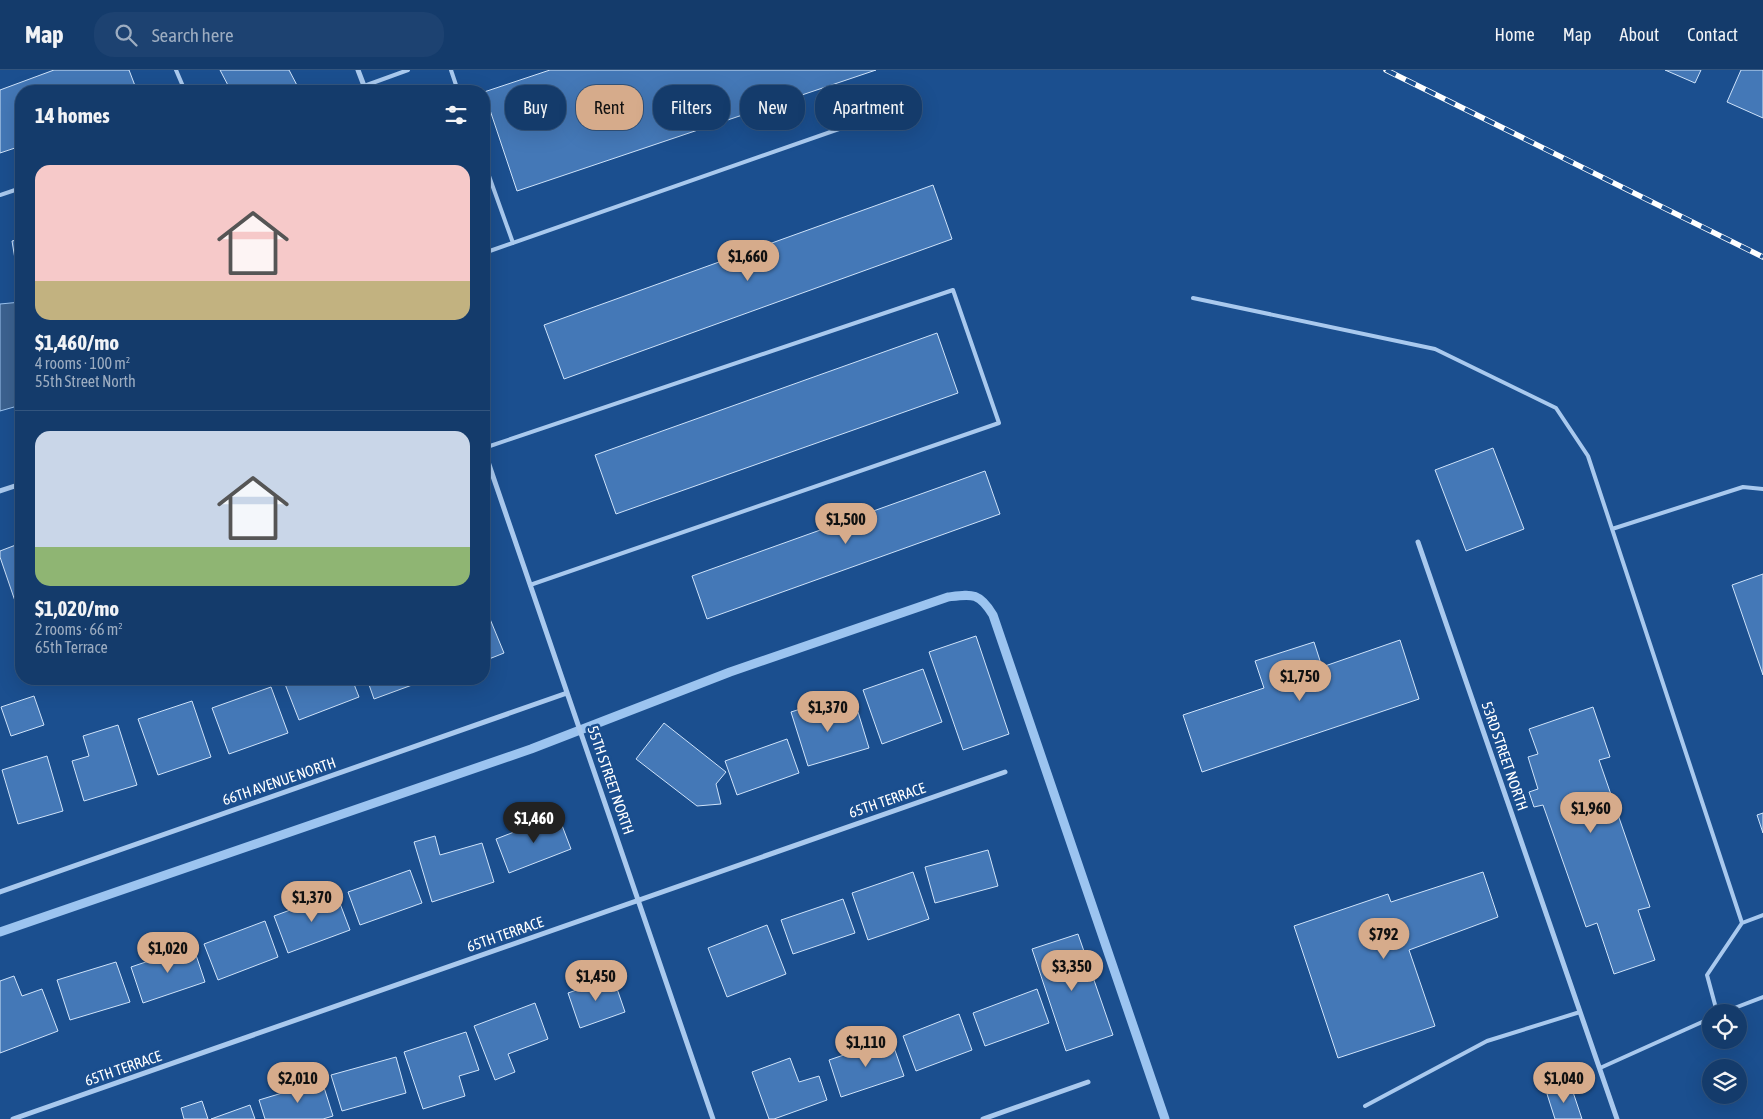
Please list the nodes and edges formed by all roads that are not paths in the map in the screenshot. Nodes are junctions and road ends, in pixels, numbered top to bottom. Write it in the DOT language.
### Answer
graph roads {
  1 [pos="176,70"];
  2 [pos="358,70"];
  3 [pos="408,70"];
  4 [pos="451,70"];
  5 [pos="182,85"];
  6 [pos="364,85"];
  7 [pos="372,85"];
  8 [pos="456,85"];
  9 [pos="836,130"];
  10 [pos="490,179"];
  11 [pos="15,190"];
  12 [pos="0,195"];
  13 [pos="513,243"];
  14 [pos="490,251"];
  15 [pos="1193,298"];
  16 [pos="490,447"];
  17 [pos="490,467"];
  18 [pos="15,486"];
  19 [pos="1763,489"];
  20 [pos="0,491"];
  21 [pos="1612,529"];
  22 [pos="1418,542"];
  23 [pos="530,585"];
  24 [pos="567,693"];
  25 [pos="1005,772"];
  26 [pos="0,892"];
  27 [pos="639,901"];
  28 [pos="1763,916"];
  29 [pos="1742,923"];
  30 [pos="1763,997"];
  31 [pos="1715,1004"];
  32 [pos="1745,1004"];
  33 [pos="1580,1012"];
  34 [pos="1702,1022"];
  35 [pos="1600,1068"];
  36 [pos="1088,1082"];
  37 [pos="1365,1106"];
  38 [pos="13,1119"];
  39 [pos="713,1119"];
  40 [pos="983,1119"];
  41 [pos="1617,1119"];
  1 -- 5 [label="lane"];
  2 -- 6 [label="street"];
  3 -- 7 [label="lane"];
  4 -- 8 [label="lane"];
  9 -- 13 [label="lane"];
  10 -- 13 [label="lane"];
  11 -- 12 [label="lane"];
  13 -- 14 [label="lane"];
  15 -- 21 [label="lane"];
  16 -- 23 [label="lane"];
  17 -- 23 [label="street, 55TH STREET NORTH"];
  18 -- 20 [label="street"];
  19 -- 21 [label="lane"];
  21 -- 29 [label="lane"];
  22 -- 33 [label="street, 53RD STREET NORTH"];
  23 -- 24 [label="street, 55TH STREET NORTH"];
  24 -- 26 [label="street, 66TH AVENUE NORTH"];
  24 -- 27 [label="street, 55TH STREET NORTH"];
  25 -- 27 [label="street, 65TH TERRACE"];
  27 -- 38 [label="street, 65TH TERRACE"];
  27 -- 39 [label="street, 55TH STREET NORTH"];
  28 -- 29 [label="lane"];
  29 -- 31 [label="lane"];
  30 -- 32 [label="lane"];
  33 -- 35 [label="street, 53RD STREET NORTH"];
  33 -- 37 [label="lane"];
  34 -- 35 [label="lane"];
  35 -- 41 [label="street, 53RD STREET NORTH"];
  36 -- 40 [label="street"];
}
